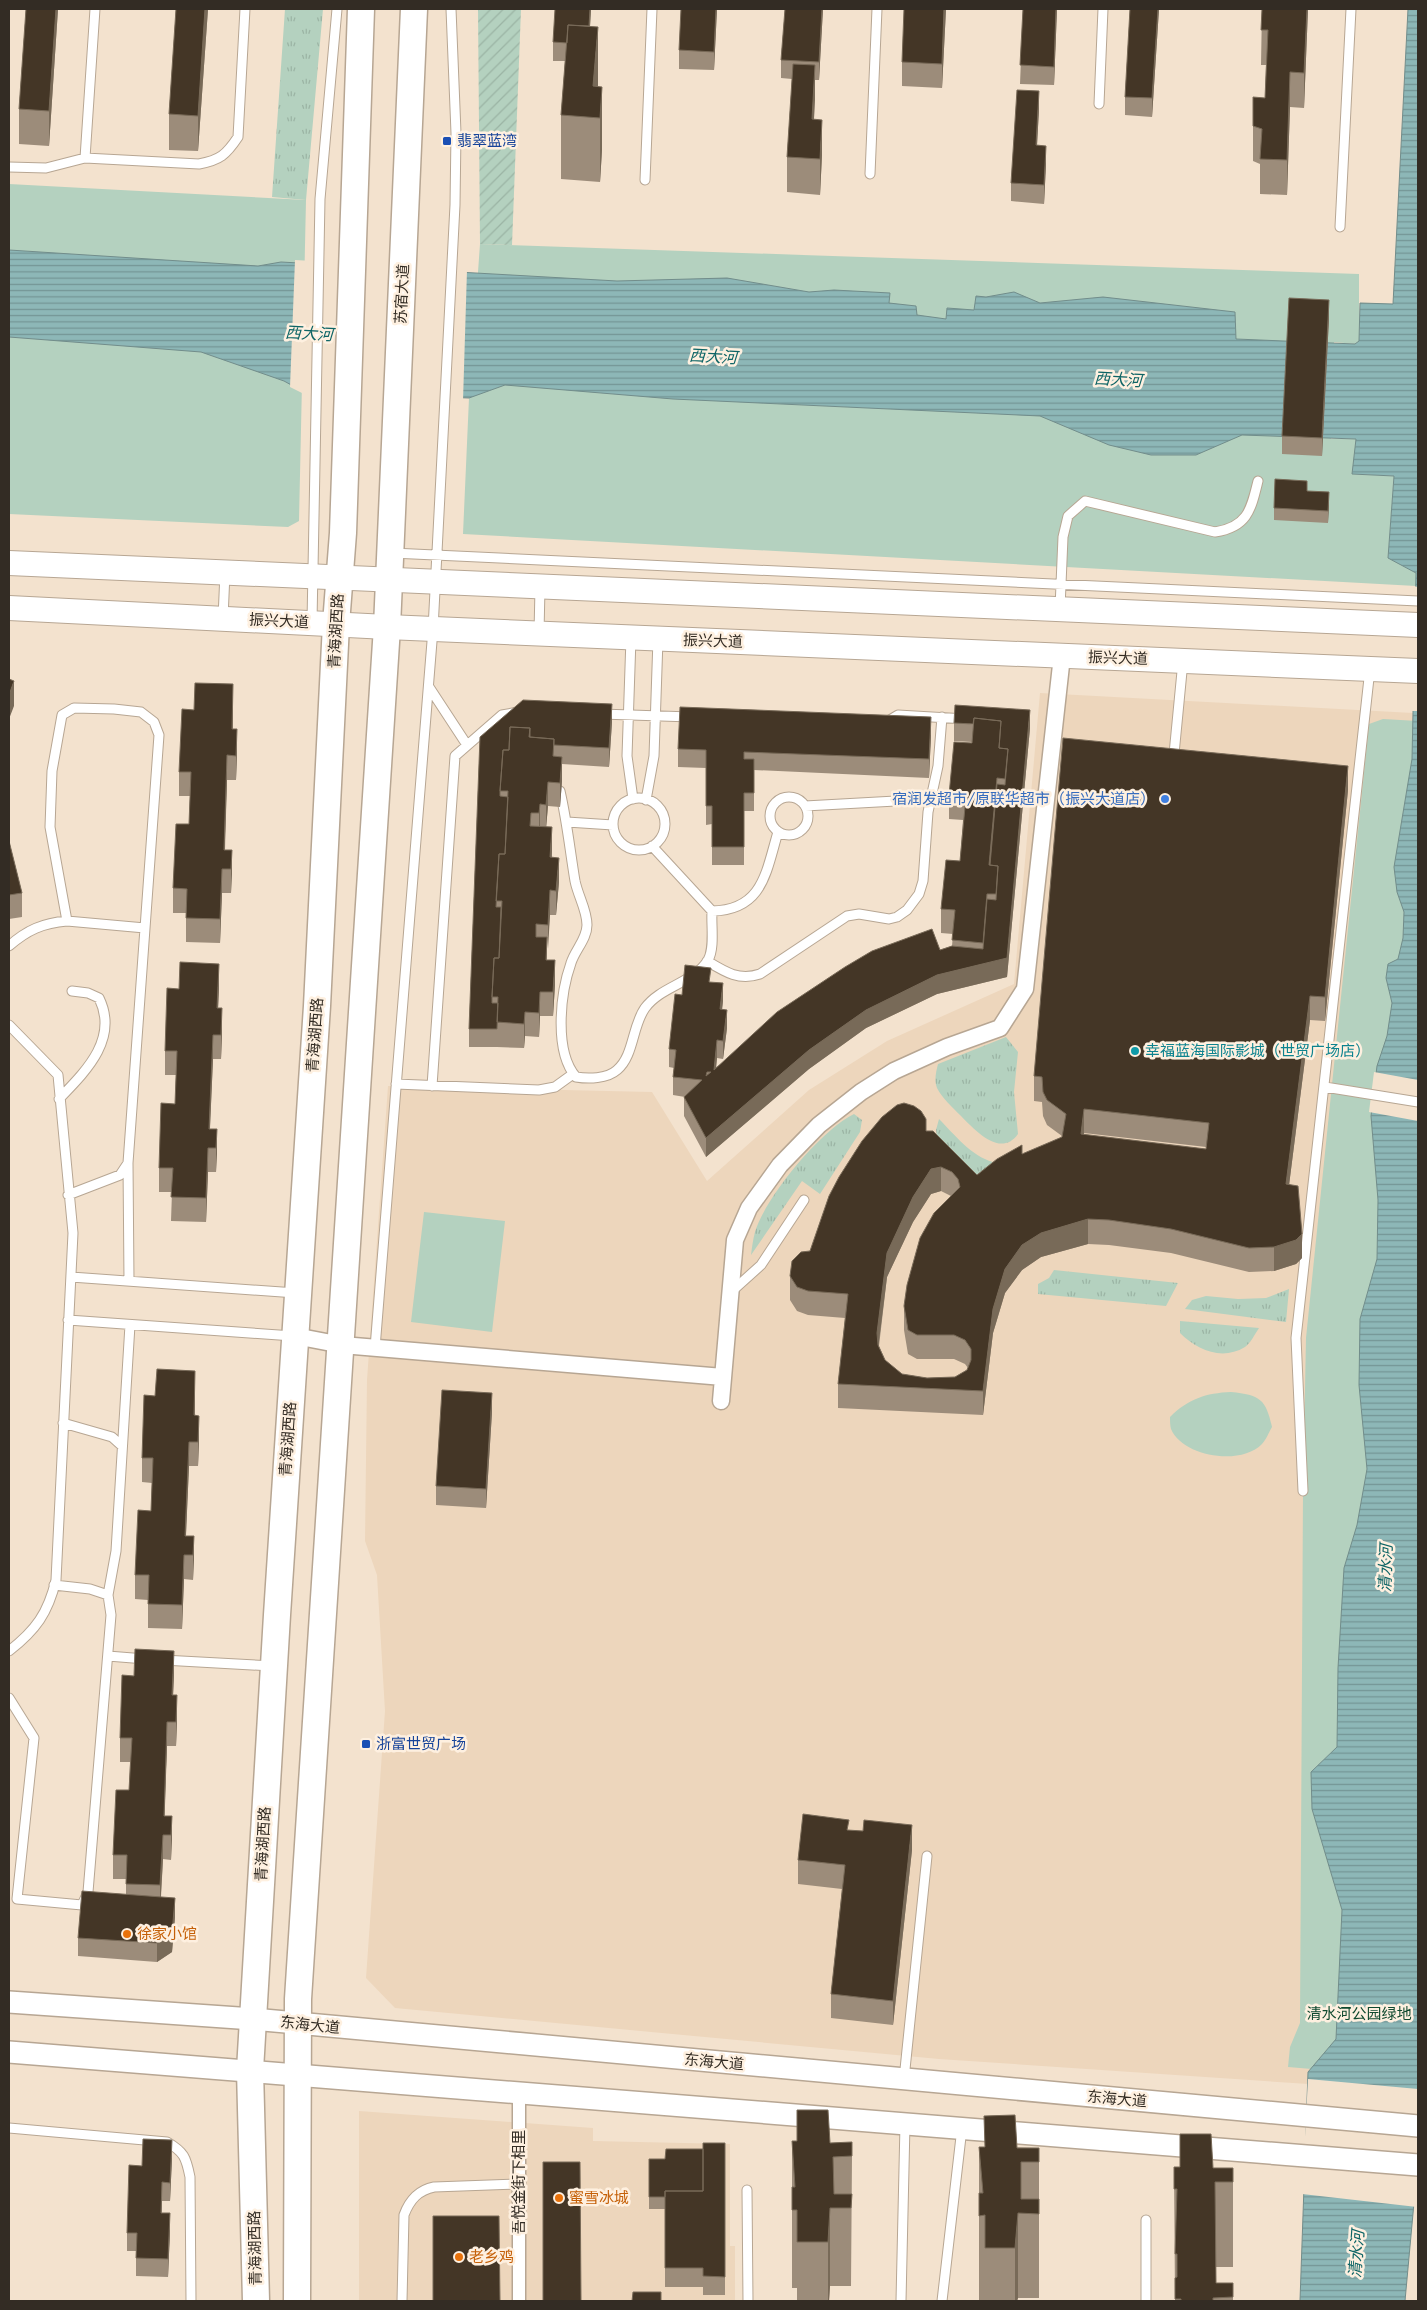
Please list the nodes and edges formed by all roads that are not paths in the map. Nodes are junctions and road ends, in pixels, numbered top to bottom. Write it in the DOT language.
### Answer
graph roads {
  1 [pos="95,9"];
  2 [pos="246,9"];
  3 [pos="337,9"];
  4 [pos="361,9"];
  5 [pos="414,9"];
  6 [pos="451,9"];
  7 [pos="652,9"];
  8 [pos="877,9"];
  9 [pos="1103,9"];
  10 [pos="1351,9"];
  11 [pos="1099,104"];
  12 [pos="85,158"];
  13 [pos="9,167"];
  14 [pos="870,174"];
  15 [pos="645,180"];
  16 [pos="1340,227"];
  17 [pos="1258,481"];
  18 [pos="390,545"];
  19 [pos="437,556"];
  20 [pos="9,563"];
  21 [pos="225,573"];
  22 [pos="313,577"];
  23 [pos="340,578"];
  24 [pos="389,579"];
  25 [pos="436,581"];
  26 [pos="1061,584"];
  27 [pos="540,586"];
  28 [pos="1418,601"];
  29 [pos="9,608"];
  30 [pos="1060,609"];
  31 [pos="223,618"];
  32 [pos="324,623"];
  33 [pos="1418,625"];
  34 [pos="387,627"];
  35 [pos="434,629"];
  36 [pos="539,634"];
  37 [pos="631,638"];
  38 [pos="658,639"];
  39 [pos="1062,656"];
  40 [pos="1183,661"];
  41 [pos="1370,669"];
  42 [pos="1418,671"];
  43 [pos="429,687"];
  44 [pos="527,712"];
  45 [pos="592,714"];
  46 [pos="628,715"];
  47 [pos="655,716"];
  48 [pos="942,717"];
  49 [pos="704,718"];
  50 [pos="979,720"];
  51 [pos="879,722"];
  52 [pos="468,745"];
  53 [pos="1174,754"];
  54 [pos="560,790"];
  55 [pos="633,799"];
  56 [pos="932,799"];
  57 [pos="646,800"];
  58 [pos="805,806"];
  59 [pos="567,822"];
  60 [pos="613,824"];
  61 [pos="778,832"];
  62 [pos="652,846"];
  63 [pos="712,911"];
  64 [pos="67,921"];
  65 [pos="145,928"];
  66 [pos="9,946"];
  67 [pos="707,961"];
  68 [pos="72,991"];
  69 [pos="9,1025"];
  70 [pos="573,1074"];
  71 [pos="396,1084"];
  72 [pos="432,1086"];
  73 [pos="1325,1087"];
  74 [pos="59,1099"];
  75 [pos="1418,1102"];
  76 [pos="128,1163"];
  77 [pos="68,1195"];
  78 [pos="804,1200"];
  79 [pos="71,1277"];
  80 [pos="129,1281"];
  81 [pos="298,1293"];
  82 [pos="730,1293"];
  83 [pos="68,1320"];
  84 [pos="130,1324"];
  85 [pos="295,1336"];
  86 [pos="342,1345"];
  87 [pos="375,1348"];
  88 [pos="723,1377"];
  89 [pos="721,1402"];
  90 [pos="63,1423"];
  91 [pos="122,1446"];
  92 [pos="1303,1491"];
  93 [pos="54,1585"];
  94 [pos="108,1595"];
  95 [pos="9,1652"];
  96 [pos="108,1656"];
  97 [pos="274,1666"];
  98 [pos="9,1698"];
  99 [pos="927,1856"];
  100 [pos="9,2002"];
  101 [pos="253,2019"];
  102 [pos="297,2024"];
  103 [pos="9,2052"];
  104 [pos="250,2070"];
  105 [pos="296,2075"];
  106 [pos="904,2079"];
  107 [pos="518,2092"];
  108 [pos="905,2124"];
  109 [pos="1418,2126"];
  110 [pos="9,2128"];
  111 [pos="962,2128"];
  112 [pos="1418,2165"];
  113 [pos="518,2184"];
  114 [pos="748,2190"];
  115 [pos="1146,2220"];
  116 [pos="191,2301"];
  117 [pos="256,2301"];
  118 [pos="297,2301"];
  119 [pos="402,2301"];
  120 [pos="519,2301"];
  121 [pos="748,2301"];
  122 [pos="901,2301"];
  123 [pos="942,2301"];
  124 [pos="1146,2301"];
  1 -- 12 [label="lane"];
  2 -- 12 [label="lane"];
  3 -- 22 [label="lane"];
  4 -- 23 [label="main road"];
  5 -- 18 [label="main road, 苏宿大道"];
  6 -- 19 [label="lane"];
  7 -- 15 [label="lane"];
  8 -- 14 [label="lane"];
  9 -- 11 [label="lane"];
  10 -- 16 [label="lane"];
  12 -- 13 [label="lane"];
  17 -- 26 [label="lane"];
  18 -- 19 [label="lane"];
  18 -- 24 [label="main road, 苏宿大道"];
  19 -- 25 [label="lane"];
  19 -- 26 [label="lane"];
  20 -- 21 [label="main road"];
  21 -- 22 [label="main road"];
  21 -- 31 [label="lane"];
  22 -- 23 [label="main road"];
  22 -- 32 [label="lane"];
  23 -- 24 [label="main road"];
  23 -- 32 [label="main road, 青海湖西路"];
  24 -- 25 [label="main road"];
  24 -- 34 [label="main road"];
  25 -- 27 [label="main road"];
  25 -- 35 [label="lane"];
  26 -- 28 [label="lane"];
  26 -- 30 [label="lane"];
  27 -- 30 [label="main road"];
  27 -- 36 [label="lane"];
  29 -- 31 [label="main road, 振兴大道"];
  30 -- 33 [label="main road"];
  31 -- 32 [label="main road, 振兴大道"];
  32 -- 34 [label="main road, 振兴大道"];
  32 -- 81 [label="main road, 青海湖西路"];
  34 -- 35 [label="main road, 振兴大道"];
  34 -- 86 [label="main road"];
  35 -- 36 [label="main road, 振兴大道"];
  35 -- 43 [label="lane"];
  36 -- 37 [label="main road, 振兴大道"];
  37 -- 38 [label="main road, 振兴大道"];
  37 -- 46 [label="lane"];
  38 -- 39 [label="main road, 振兴大道"];
  38 -- 47 [label="lane"];
  39 -- 40 [label="main road, 振兴大道"];
  39 -- 82 [label="street"];
  40 -- 41 [label="main road, 振兴大道"];
  40 -- 53 [label="lane"];
  41 -- 42 [label="main road, 振兴大道"];
  41 -- 73 [label="lane"];
  43 -- 52 [label="lane"];
  43 -- 71 [label="lane"];
  44 -- 52 [label="lane"];
  45 -- 46 [label="lane"];
  46 -- 47 [label="lane"];
  46 -- 55 [label="lane"];
  47 -- 49 [label="lane"];
  47 -- 57 [label="lane"];
  48 -- 50 [label="lane"];
  48 -- 51 [label="lane"];
  48 -- 56 [label="lane"];
  52 -- 72 [label="lane"];
  54 -- 59 [label="lane"];
  55 -- 57 [label="lane"];
  55 -- 60 [label="lane"];
  56 -- 58 [label="lane"];
  56 -- 67 [label="lane"];
  57 -- 62 [label="lane"];
  58 -- 61 [label="lane"];
  58 -- 61 [label="lane"];
  59 -- 60 [label="lane"];
  59 -- 70 [label="lane"];
  60 -- 62 [label="lane"];
  61 -- 63 [label="lane"];
  62 -- 63 [label="lane"];
  63 -- 67 [label="lane"];
  64 -- 65 [label="lane"];
  64 -- 65 [label="lane"];
  64 -- 66 [label="lane"];
  65 -- 76 [label="lane"];
  67 -- 70 [label="lane"];
  68 -- 74 [label="lane"];
  69 -- 74 [label="lane"];
  70 -- 72 [label="lane"];
  71 -- 72 [label="lane"];
  71 -- 87 [label="lane"];
  73 -- 75 [label="lane"];
  73 -- 92 [label="lane"];
  74 -- 77 [label="lane"];
  76 -- 77 [label="lane"];
  76 -- 80 [label="lane"];
  77 -- 79 [label="lane"];
  78 -- 82 [label="lane"];
  79 -- 80 [label="lane"];
  79 -- 83 [label="lane"];
  80 -- 81 [label="lane"];
  81 -- 85 [label="main road, 青海湖西路"];
  82 -- 88 [label="street"];
  83 -- 84 [label="lane"];
  83 -- 90 [label="lane"];
  84 -- 85 [label="lane"];
  84 -- 91 [label="lane"];
  85 -- 86 [label="street"];
  85 -- 97 [label="main road, 青海湖西路"];
  86 -- 87 [label="street"];
  86 -- 102 [label="main road"];
  87 -- 88 [label="street"];
  88 -- 89 [label="street"];
  90 -- 91 [label="lane"];
  90 -- 93 [label="lane"];
  91 -- 94 [label="lane"];
  93 -- 94 [label="lane"];
  93 -- 95 [label="lane"];
  94 -- 96 [label="lane"];
  96 -- 97 [label="lane"];
  96 -- 98 [label="lane"];
  97 -- 101 [label="main road, 青海湖西路"];
  99 -- 106 [label="lane"];
  100 -- 101 [label="street, 东海大道"];
  101 -- 102 [label="street, 东海大道"];
  101 -- 104 [label="main road, 青海湖西路"];
  102 -- 105 [label="main road"];
  102 -- 106 [label="street, 东海大道"];
  103 -- 104 [label="street"];
  104 -- 105 [label="street"];
  104 -- 117 [label="main road, 青海湖西路"];
  105 -- 107 [label="street"];
  105 -- 118 [label="main road"];
  106 -- 109 [label="street, 东海大道"];
  107 -- 108 [label="street"];
  107 -- 113 [label="street, 吾悦金街下相里"];
  108 -- 111 [label="street"];
  108 -- 122 [label="lane"];
  110 -- 116 [label="lane"];
  111 -- 112 [label="street"];
  111 -- 123 [label="lane"];
  113 -- 119 [label="lane"];
  113 -- 120 [label="street, 吾悦金街下相里"];
  114 -- 121 [label="lane"];
  115 -- 124 [label="lane"];
}
